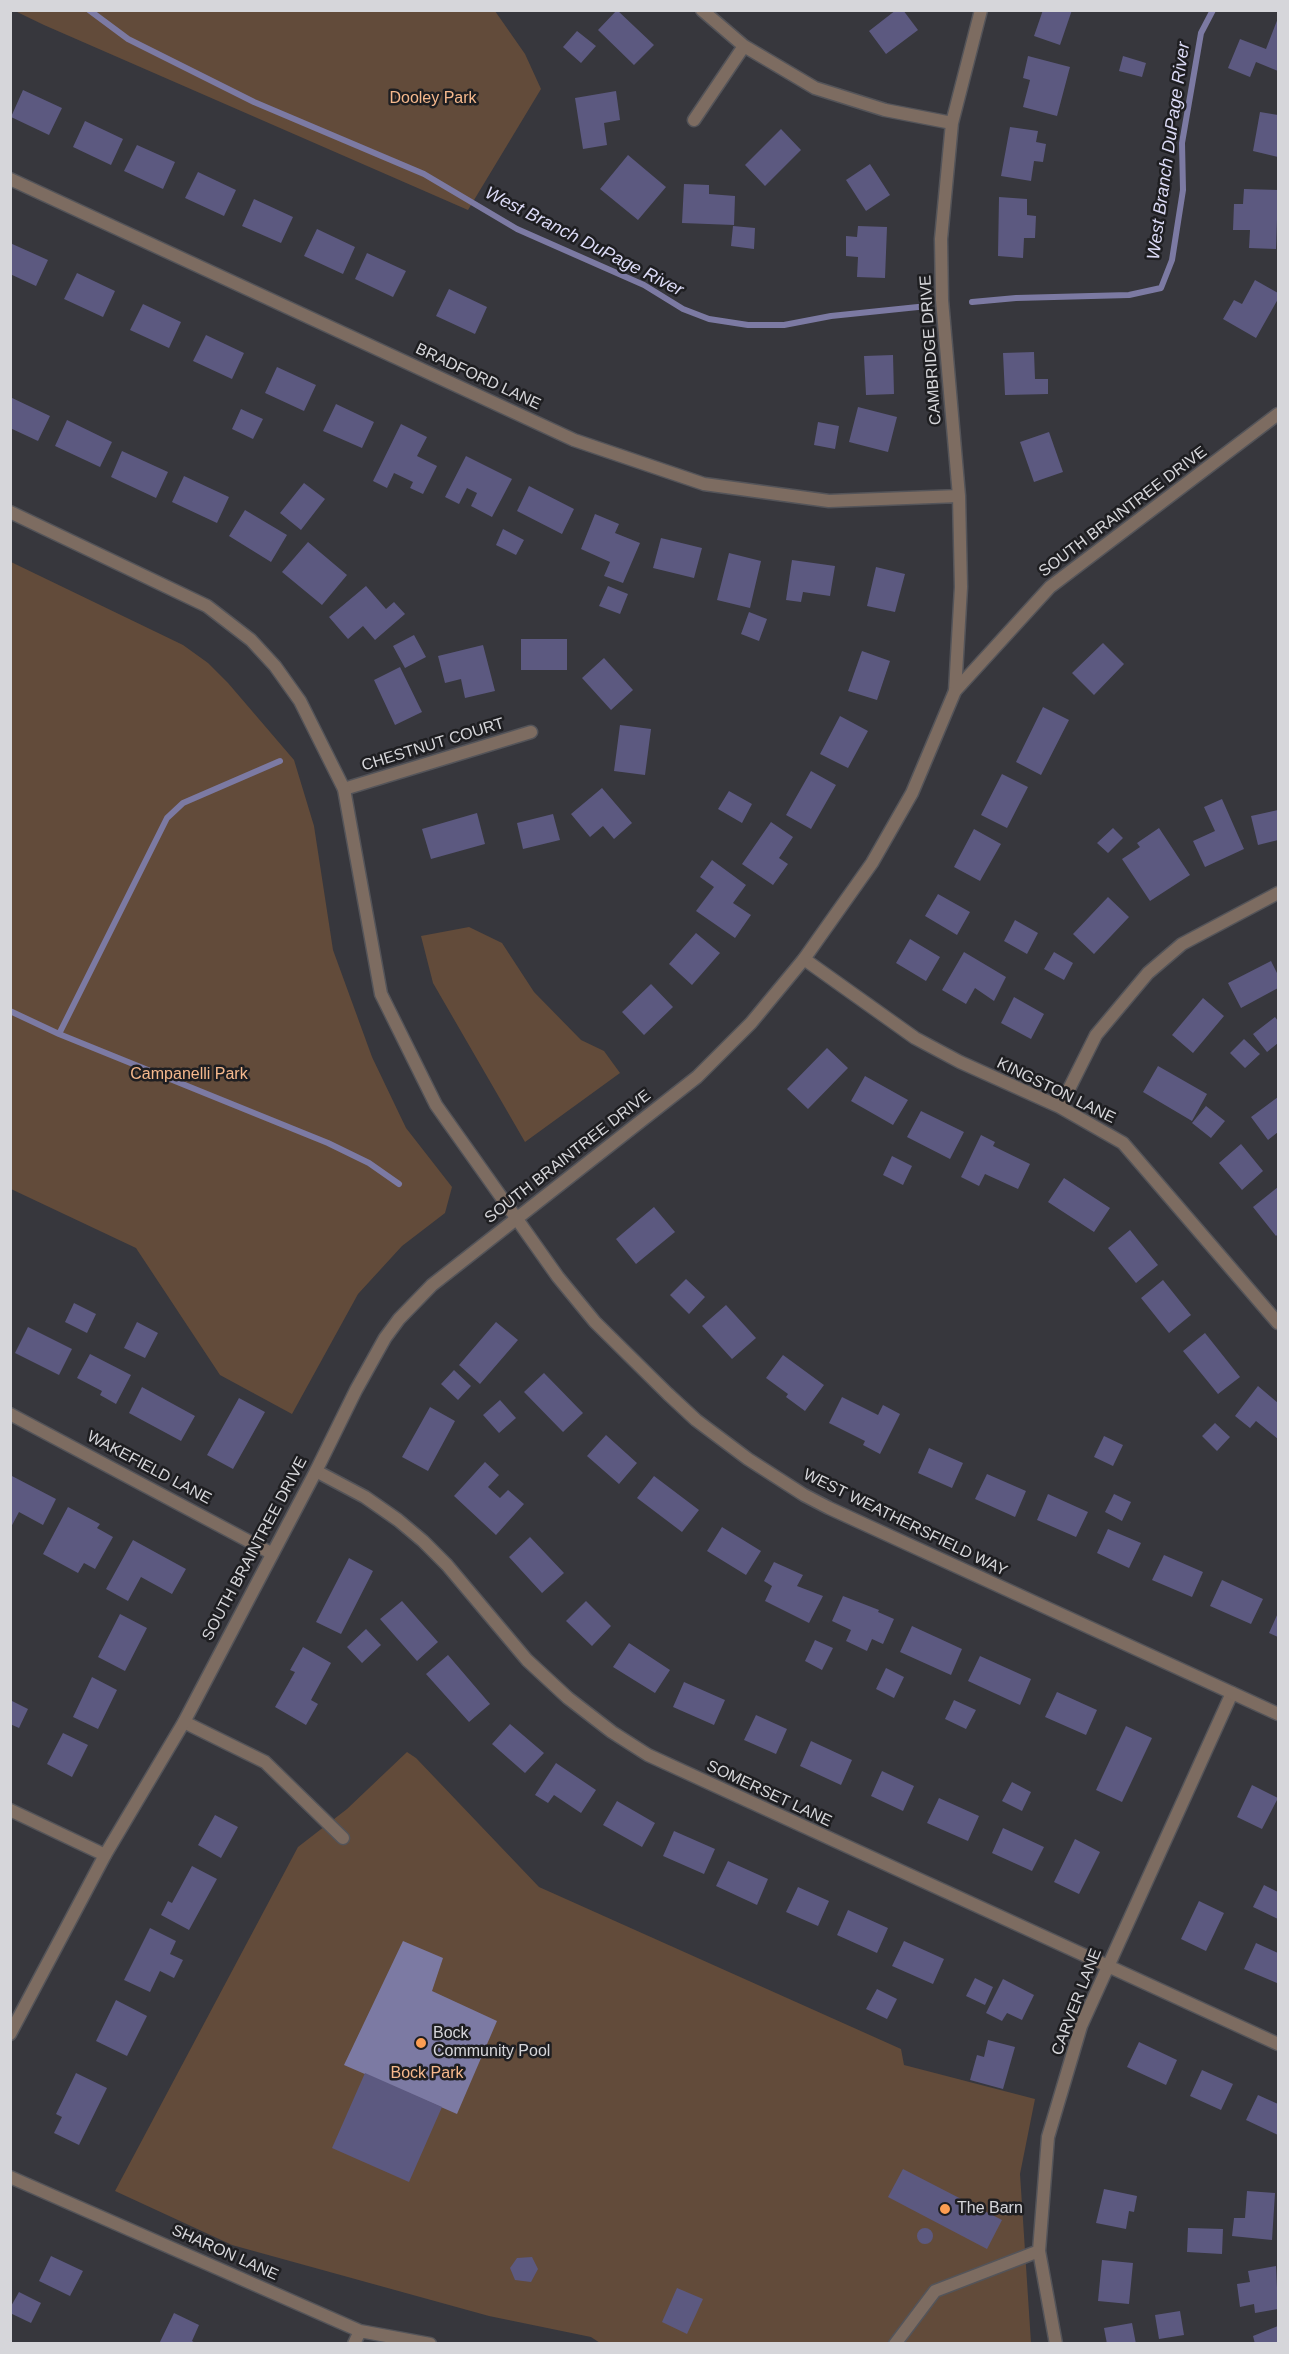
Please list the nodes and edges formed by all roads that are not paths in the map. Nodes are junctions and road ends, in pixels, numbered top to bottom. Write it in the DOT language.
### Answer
graph roads {
  1 [pos="702,10"];
  2 [pos="981,10"];
  3 [pos="744,46"];
  4 [pos="694,120"];
  5 [pos="952,123"];
  6 [pos="10,179"];
  7 [pos="1278,414"];
  8 [pos="959,496"];
  9 [pos="10,512"];
  10 [pos="955,691"];
  11 [pos="531,732"];
  12 [pos="344,789"];
  13 [pos="1278,893"];
  14 [pos="804,959"];
  15 [pos="1060,1107"];
  16 [pos="517,1219"];
  17 [pos="1276,1316"];
  18 [pos="10,1414"];
  19 [pos="316,1471"];
  20 [pos="272,1553"];
  21 [pos="1232,1693"];
  22 [pos="1278,1714"];
  23 [pos="184,1722"];
  24 [pos="10,1809"];
  25 [pos="343,1838"];
  26 [pos="105,1855"];
  27 [pos="1107,1967"];
  28 [pos="10,2034"];
  29 [pos="1278,2044"];
  30 [pos="10,2177"];
  31 [pos="1039,2251"];
  32 [pos="360,2331"];
  33 [pos="354,2343"];
  34 [pos="430,2343"];
  35 [pos="895,2343"];
  36 [pos="1056,2343"];
  1 -- 3 [label="street"];
  2 -- 5 [label="street, CAMBRIDGE DRIVE"];
  3 -- 4 [label="street"];
  3 -- 5 [label="street"];
  5 -- 8 [label="street, CAMBRIDGE DRIVE"];
  6 -- 8 [label="street, BRADFORD LANE"];
  7 -- 10 [label="street, SOUTH BRAINTREE DRIVE"];
  8 -- 10 [label="street, CAMBRIDGE DRIVE"];
  9 -- 12 [label="street, WEST WEATHERSFIELD WAY"];
  10 -- 14 [label="street, SOUTH BRAINTREE DRIVE"];
  11 -- 12 [label="street, CHESTNUT COURT"];
  12 -- 16 [label="street, WEST WEATHERSFIELD WAY"];
  13 -- 15 [label="street"];
  14 -- 15 [label="street, KINGSTON LANE"];
  14 -- 16 [label="street, SOUTH BRAINTREE DRIVE"];
  15 -- 17 [label="street, KINGSTON LANE"];
  16 -- 19 [label="street, SOUTH BRAINTREE DRIVE"];
  16 -- 21 [label="street, WEST WEATHERSFIELD WAY"];
  18 -- 20 [label="street, WAKEFIELD LANE"];
  19 -- 20 [label="street, SOUTH BRAINTREE DRIVE"];
  19 -- 27 [label="street, SOMERSET LANE"];
  20 -- 23 [label="street, SOUTH BRAINTREE DRIVE"];
  21 -- 22 [label="street, WEST WEATHERSFIELD WAY"];
  21 -- 27 [label="street, CARVER LANE"];
  23 -- 25 [label="street"];
  23 -- 26 [label="street, SOUTH BRAINTREE DRIVE"];
  24 -- 26 [label="street"];
  26 -- 28 [label="street, SOUTH BRAINTREE DRIVE"];
  27 -- 29 [label="street, SOMERSET LANE"];
  27 -- 31 [label="street, CARVER LANE"];
  30 -- 32 [label="street, SHARON LANE"];
  31 -- 35 [label="street"];
  31 -- 36 [label="street, CARVER LANE"];
  32 -- 33 [label="street"];
  32 -- 34 [label="street, SHARON LANE"];
}
